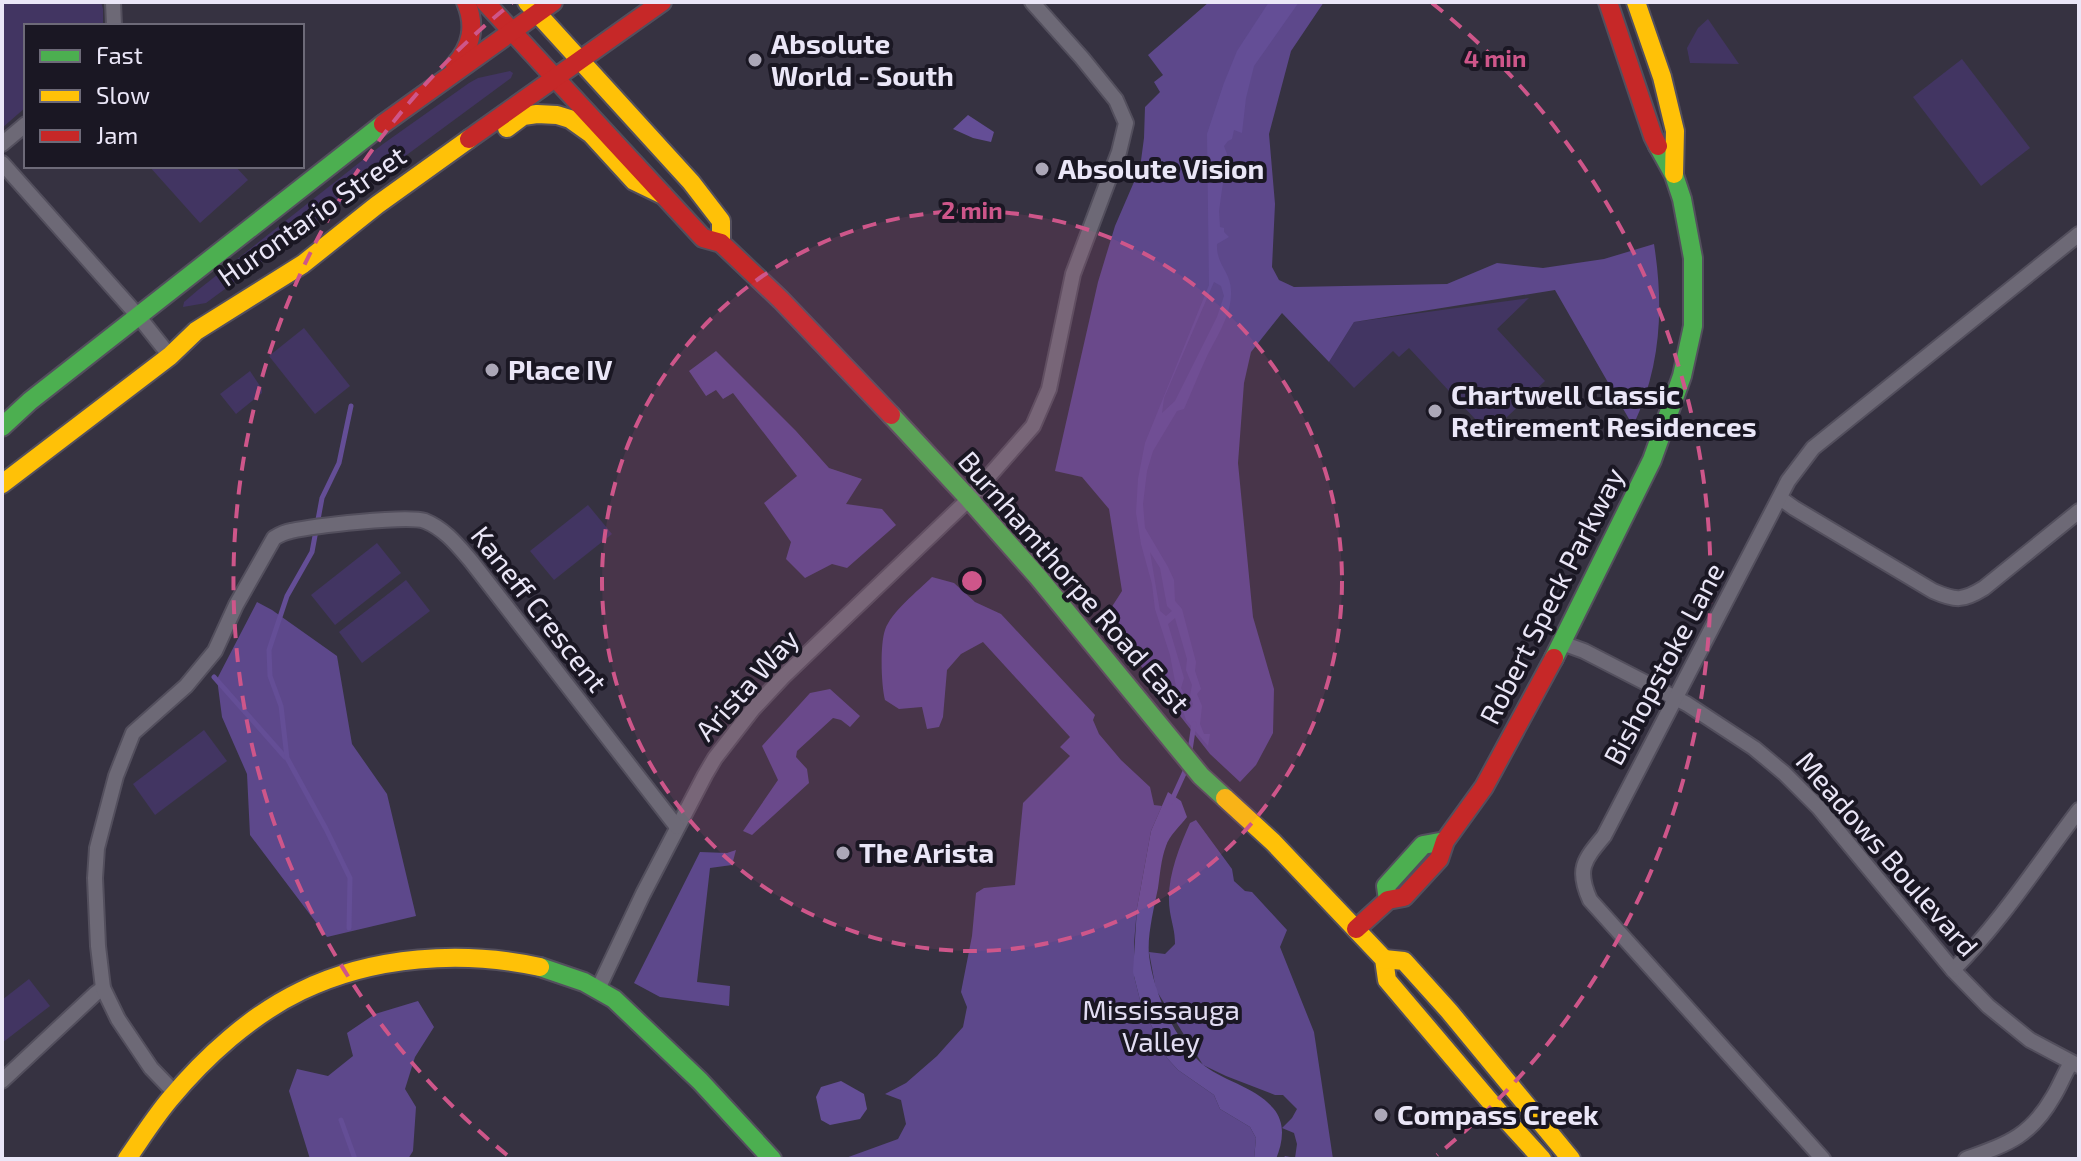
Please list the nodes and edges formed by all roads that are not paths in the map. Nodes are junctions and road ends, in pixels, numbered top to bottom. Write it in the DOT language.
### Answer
graph roads {
  1 [pos="113,2"];
  2 [pos="466,2"];
  3 [pos="485,2"];
  4 [pos="662,2"];
  5 [pos="1032,2"];
  6 [pos="1640,3"];
  7 [pos="539,6"];
  8 [pos="1610,9"];
  9 [pos="114,24"];
  10 [pos="512,31"];
  11 [pos="580,61"];
  12 [pos="556,78"];
  13 [pos="392,117"];
  14 [pos="24,126"];
  15 [pos="2,144"];
  16 [pos="2,163"];
  17 [pos="1674,175"];
  18 [pos="663,195"];
  19 [pos="377,205"];
  20 [pos="2079,234"];
  21 [pos="721,243"];
  22 [pos="139,317"];
  23 [pos="170,356"];
  24 [pos="2,427"];
  25 [pos="2,484"];
  26 [pos="1780,498"];
  27 [pos="969,499"];
  28 [pos="2079,511"];
  29 [pos="1562,643"];
  30 [pos="1676,699"];
  31 [pos="2079,810"];
  32 [pos="677,827"];
  33 [pos="1356,929"];
  34 [pos="1384,959"];
  35 [pos="1953,970"];
  36 [pos="103,988"];
  37 [pos="598,989"];
  38 [pos="2075,1064"];
  39 [pos="2,1081"];
  40 [pos="175,1093"];
  41 [pos="127,1159"];
  42 [pos="772,1159"];
  43 [pos="1542,1159"];
  44 [pos="1571,1159"];
  45 [pos="1823,1159"];
  46 [pos="1966,1159"];
  1 -- 9 [label="street"];
  2 -- 13 [label="main road"];
  3 -- 10 [label="main road, Burnhamthorpe Road East"];
  4 -- 11 [label="main road, Hurontario Street"];
  5 -- 27 [label="street, Arista Way"];
  6 -- 8 [label="street"];
  6 -- 17 [label="main road, Robert Speck Parkway"];
  7 -- 10 [label="main road, Hurontario Street"];
  7 -- 11 [label="main road, Burnhamthorpe Road East"];
  8 -- 17 [label="main road, Robert Speck Parkway"];
  10 -- 12 [label="main road, Burnhamthorpe Road East"];
  10 -- 13 [label="main road, Hurontario Street"];
  11 -- 12 [label="main road, Hurontario Street"];
  11 -- 21 [label="main road, Burnhamthorpe Road East"];
  12 -- 18 [label="main road, Burnhamthorpe Road East"];
  12 -- 19 [label="main road, Hurontario Street"];
  13 -- 22 [label="main road, Hurontario Street"];
  14 -- 15 [label="street"];
  16 -- 22 [label="street"];
  17 -- 29 [label="main road, Robert Speck Parkway"];
  18 -- 19 [label="main road"];
  18 -- 21 [label="main road, Burnhamthorpe Road East"];
  19 -- 23 [label="main road, Hurontario Street"];
  20 -- 26 [label="street, Bishopstoke Lane"];
  21 -- 27 [label="main road, Burnhamthorpe Road East"];
  22 -- 23 [label="street"];
  22 -- 24 [label="main road, Hurontario Street"];
  23 -- 25 [label="main road, Hurontario Street"];
  26 -- 28 [label="street"];
  26 -- 30 [label="street, Bishopstoke Lane"];
  27 -- 32 [label="street, Arista Way"];
  27 -- 33 [label="main road, Burnhamthorpe Road East"];
  29 -- 30 [label="street, Meadows Boulevard"];
  29 -- 33 [label="main road, Robert Speck Parkway"];
  30 -- 35 [label="street, Meadows Boulevard"];
  30 -- 45 [label="street, Bishopstoke Lane"];
  31 -- 35 [label="street"];
  32 -- 36 [label="street, Kaneff Crescent"];
  32 -- 37 [label="street, Arista Way"];
  33 -- 34 [label="main road, Burnhamthorpe Road East"];
  34 -- 43 [label="main road, Burnhamthorpe Road East"];
  34 -- 44 [label="main road, Burnhamthorpe Road East"];
  35 -- 38 [label="street, Meadows Boulevard"];
  36 -- 39 [label="street"];
  36 -- 40 [label="street, Kaneff Crescent"];
  37 -- 40 [label="main road"];
  37 -- 42 [label="main road"];
  38 -- 46 [label="street"];
  40 -- 41 [label="main road"];
}
